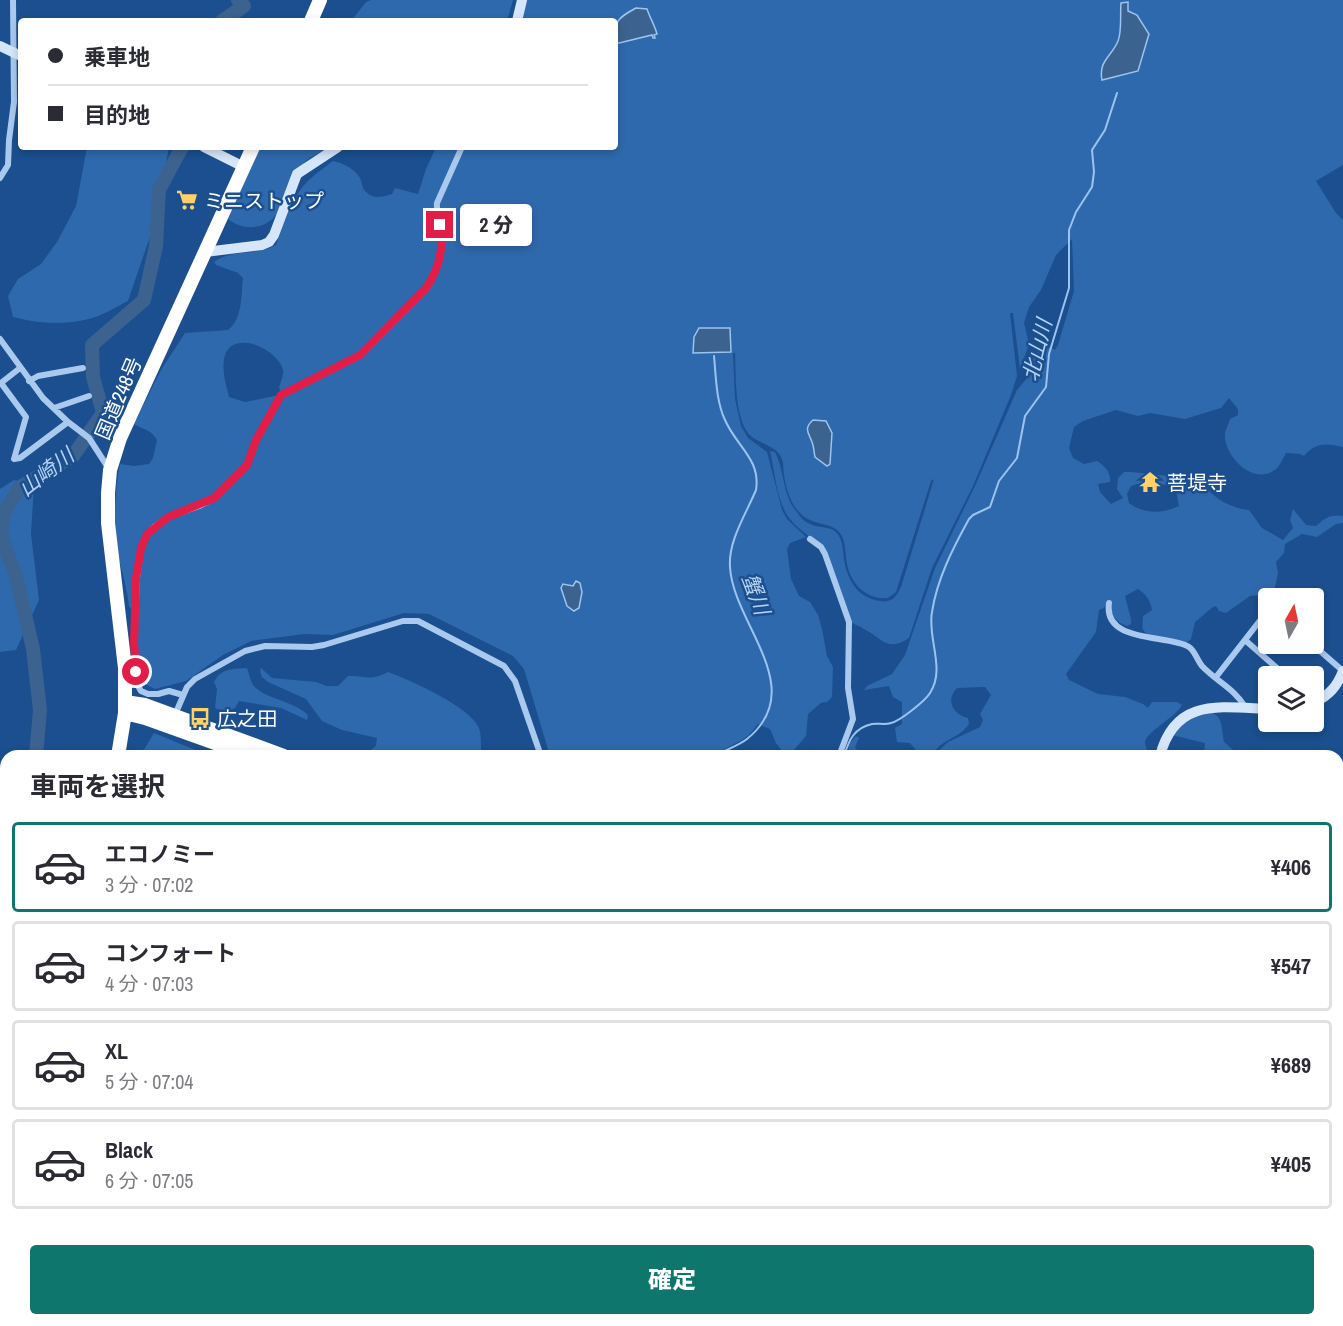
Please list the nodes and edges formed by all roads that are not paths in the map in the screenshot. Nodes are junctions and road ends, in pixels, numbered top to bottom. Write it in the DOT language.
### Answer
graph roads {
  1 [pos="13,0"];
  2 [pos="320,0"];
  3 [pos="522,0"];
  4 [pos="312,18"];
  5 [pos="518,18"];
  6 [pos="0,46"];
  7 [pos="18,55"];
  8 [pos="210,150"];
  9 [pos="252,150"];
  10 [pos="333,150"];
  11 [pos="461,150"];
  12 [pos="244,167"];
  13 [pos="0,178"];
  14 [pos="205,252"];
  15 [pos="0,339"];
  16 [pos="21,368"];
  17 [pos="82,368"];
  18 [pos="29,381"];
  19 [pos="88,396"];
  20 [pos="54,408"];
  21 [pos="68,422"];
  22 [pos="110,470"];
  23 [pos="810,539"];
  24 [pos="1108,603"];
  25 [pos="1258,623"];
  26 [pos="1245,640"];
  27 [pos="1323,654"];
  28 [pos="1275,666"];
  29 [pos="1343,671"];
  30 [pos="1216,677"];
  31 [pos="183,695"];
  32 [pos="1324,695"];
  33 [pos="125,707"];
  34 [pos="1246,708"];
  35 [pos="1258,709"];
  36 [pos="174,717"];
  37 [pos="119,750"];
  38 [pos="234,750"];
  39 [pos="267,750"];
  40 [pos="538,750"];
  41 [pos="842,750"];
  42 [pos="1162,750"];
  1 -- 7 [label="street"];
  2 -- 4 [label="highway"];
  3 -- 5 [label="street"];
  6 -- 7 [label="street"];
  7 -- 13 [label="street"];
  8 -- 12 [label="street"];
  9 -- 12 [label="highway, 国道248号"];
  10 -- 14 [label="street"];
  11 -- 31 [label="street"];
  12 -- 14 [label="highway, 国道248号"];
  14 -- 22 [label="highway, 国道248号"];
  15 -- 16 [label="street"];
  16 -- 18 [label="street"];
  16 -- 21 [label="street"];
  17 -- 18 [label="street"];
  18 -- 20 [label="street"];
  19 -- 20 [label="street"];
  20 -- 21 [label="street"];
  21 -- 22 [label="street"];
  22 -- 33 [label="highway, 国道248号"];
  23 -- 41 [label="street"];
  24 -- 30 [label="street"];
  25 -- 26 [label="street"];
  26 -- 28 [label="street"];
  26 -- 30 [label="street"];
  27 -- 29 [label="street"];
  29 -- 32 [label="street"];
  30 -- 34 [label="street"];
  31 -- 36 [label="street"];
  31 -- 40 [label="street"];
  33 -- 36 [label="highway"];
  33 -- 37 [label="highway, 国道248号"];
  33 -- 38 [label="highway"];
  34 -- 35 [label="street"];
  34 -- 42 [label="street"];
  36 -- 39 [label="highway"];
}
